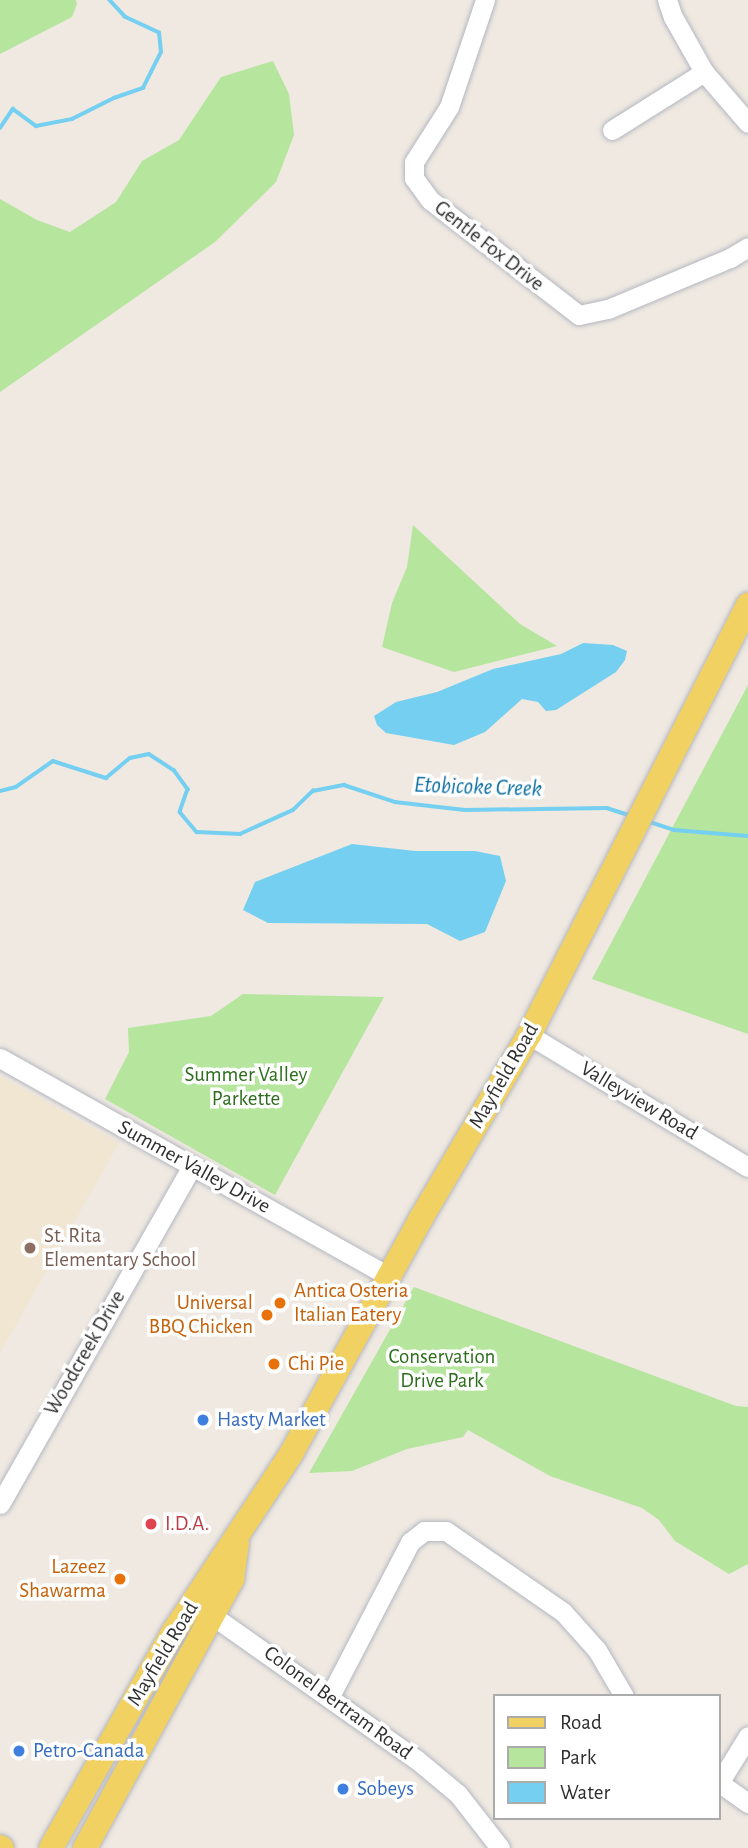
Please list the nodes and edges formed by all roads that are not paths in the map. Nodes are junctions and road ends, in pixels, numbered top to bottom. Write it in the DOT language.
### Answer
graph roads {
  1 [pos="485,0"];
  2 [pos="667,0"];
  3 [pos="704,72"];
  4 [pos="748,123"];
  5 [pos="612,130"];
  6 [pos="748,247"];
  7 [pos="748,605"];
  8 [pos="529,1035"];
  9 [pos="0,1058"];
  10 [pos="192,1166"];
  11 [pos="748,1167"];
  12 [pos="389,1276"];
  13 [pos="0,1504"];
  14 [pos="203,1609"];
  15 [pos="623,1694"];
  16 [pos="330,1696"];
  17 [pos="748,1736"];
  18 [pos="720,1780"];
  19 [pos="720,1784"];
  20 [pos="748,1803"];
  21 [pos="51,1848"];
  22 [pos="85,1848"];
  23 [pos="500,1848"];
  1 -- 6 [label="street, Gentle Fox Drive"];
  2 -- 3 [label="street"];
  3 -- 4 [label="street"];
  3 -- 5 [label="street"];
  7 -- 8 [label="main road, Mayfield Road"];
  8 -- 11 [label="street, Valleyview Road"];
  8 -- 12 [label="main road, Mayfield Road"];
  9 -- 10 [label="street, Summer Valley Drive"];
  10 -- 12 [label="street, Summer Valley Drive"];
  10 -- 13 [label="street, Woodcreek Drive"];
  12 -- 14 [label="main road, Mayfield Road"];
  14 -- 16 [label="street, Colonel Bertram Road"];
  14 -- 21 [label="main road, Mayfield Road"];
  14 -- 22 [label="main road, Mayfield Road"];
  15 -- 16 [label="street"];
  16 -- 23 [label="street, Colonel Bertram Road"];
  17 -- 18 [label="street"];
  19 -- 20 [label="street"];
}
